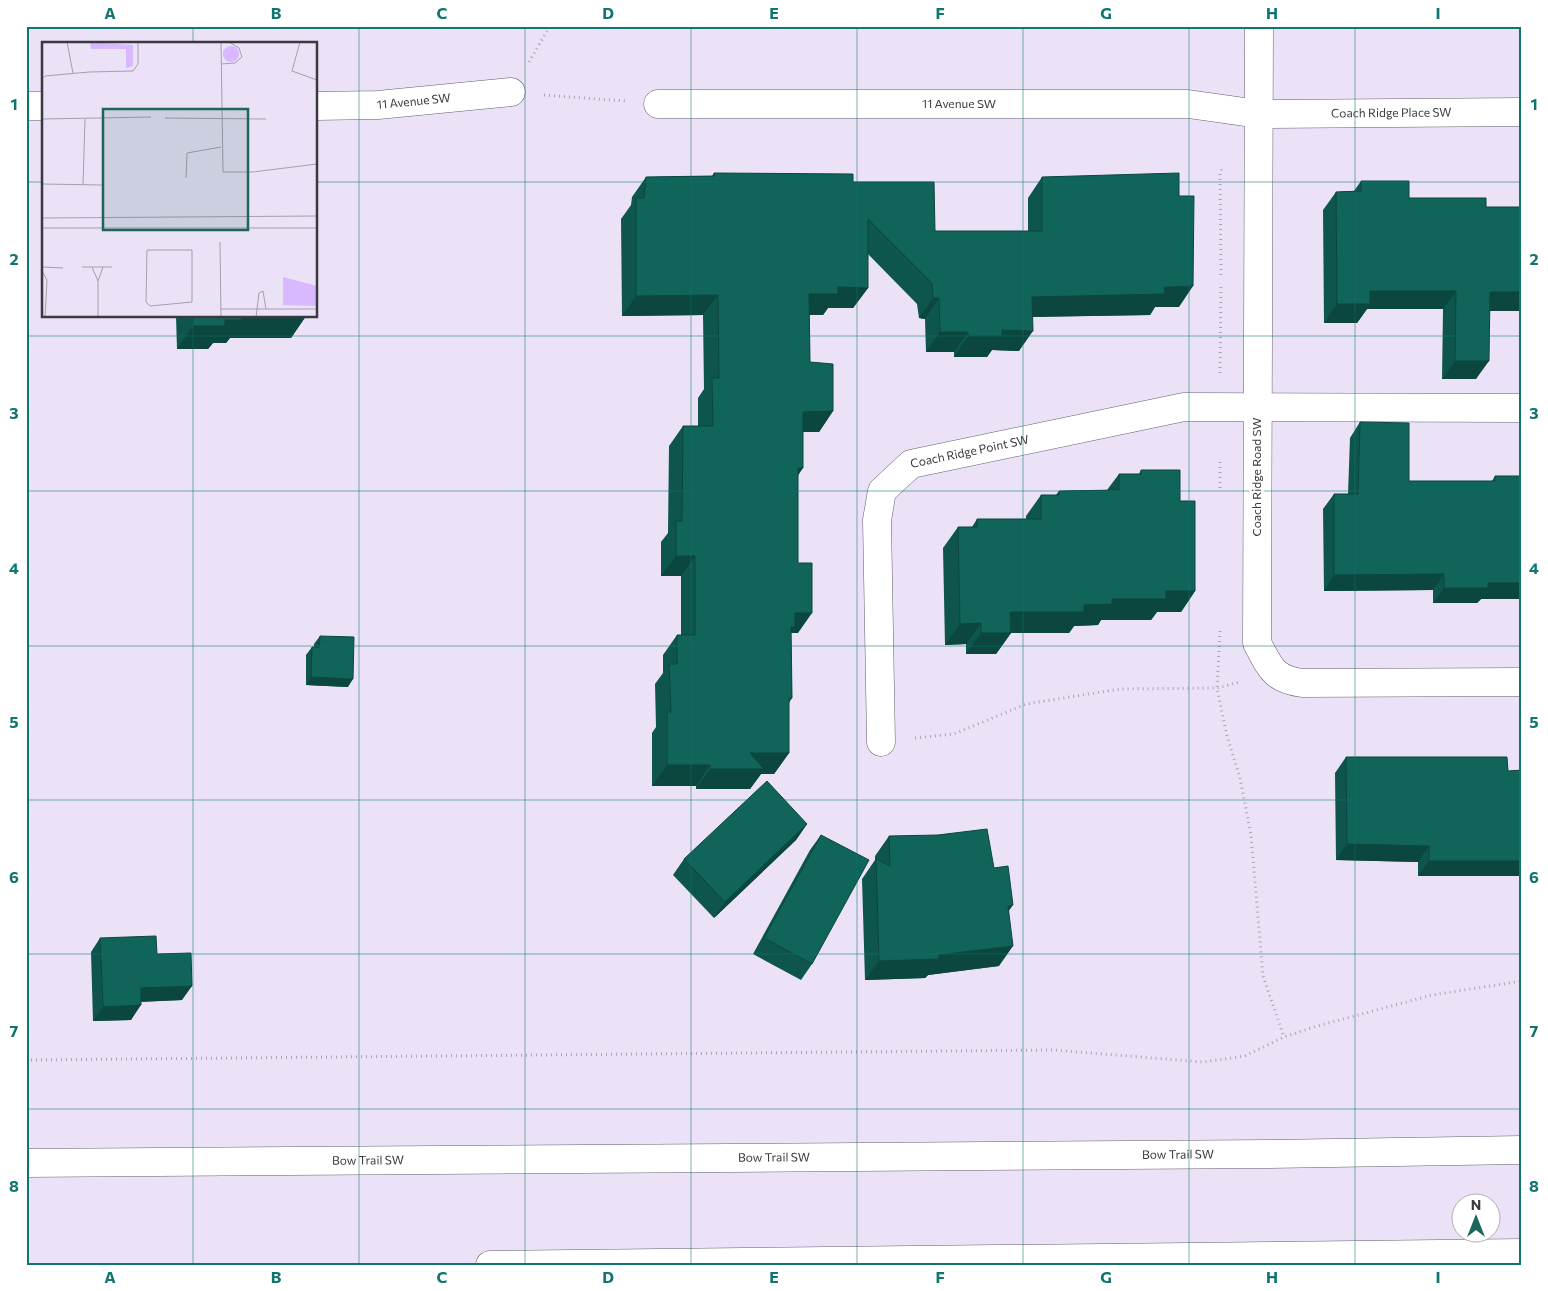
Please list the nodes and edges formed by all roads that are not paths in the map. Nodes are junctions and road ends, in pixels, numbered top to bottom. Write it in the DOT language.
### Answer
graph roads {
  1 [pos="1259,26"];
  2 [pos="511,92"];
  3 [pos="658,104"];
  4 [pos="26,106"];
  5 [pos="42,106"];
  6 [pos="318,106"];
  7 [pos="1522,112"];
  8 [pos="1259,114"];
  9 [pos="1257,408"];
  10 [pos="1522,408"];
  11 [pos="1522,682"];
  12 [pos="881,742"];
  13 [pos="1522,1150"];
  14 [pos="26,1163"];
  15 [pos="1522,1253"];
  16 [pos="490,1265"];
  1 -- 8 [label="street, Coach Ridge Road SW"];
  2 -- 6 [label="street, 11 Avenue SW"];
  3 -- 8 [label="street, 11 Avenue SW"];
  4 -- 5 [label="street"];
  7 -- 8 [label="street, Coach Ridge Place SW"];
  8 -- 9 [label="street, Coach Ridge Road SW"];
  9 -- 10 [label="street, Coach Ridge Point SW"];
  9 -- 11 [label="street, Coach Ridge Road SW"];
  9 -- 12 [label="street, Coach Ridge Point SW"];
  13 -- 14 [label="street, Bow Trail SW"];
  15 -- 16 [label="street"];
}
